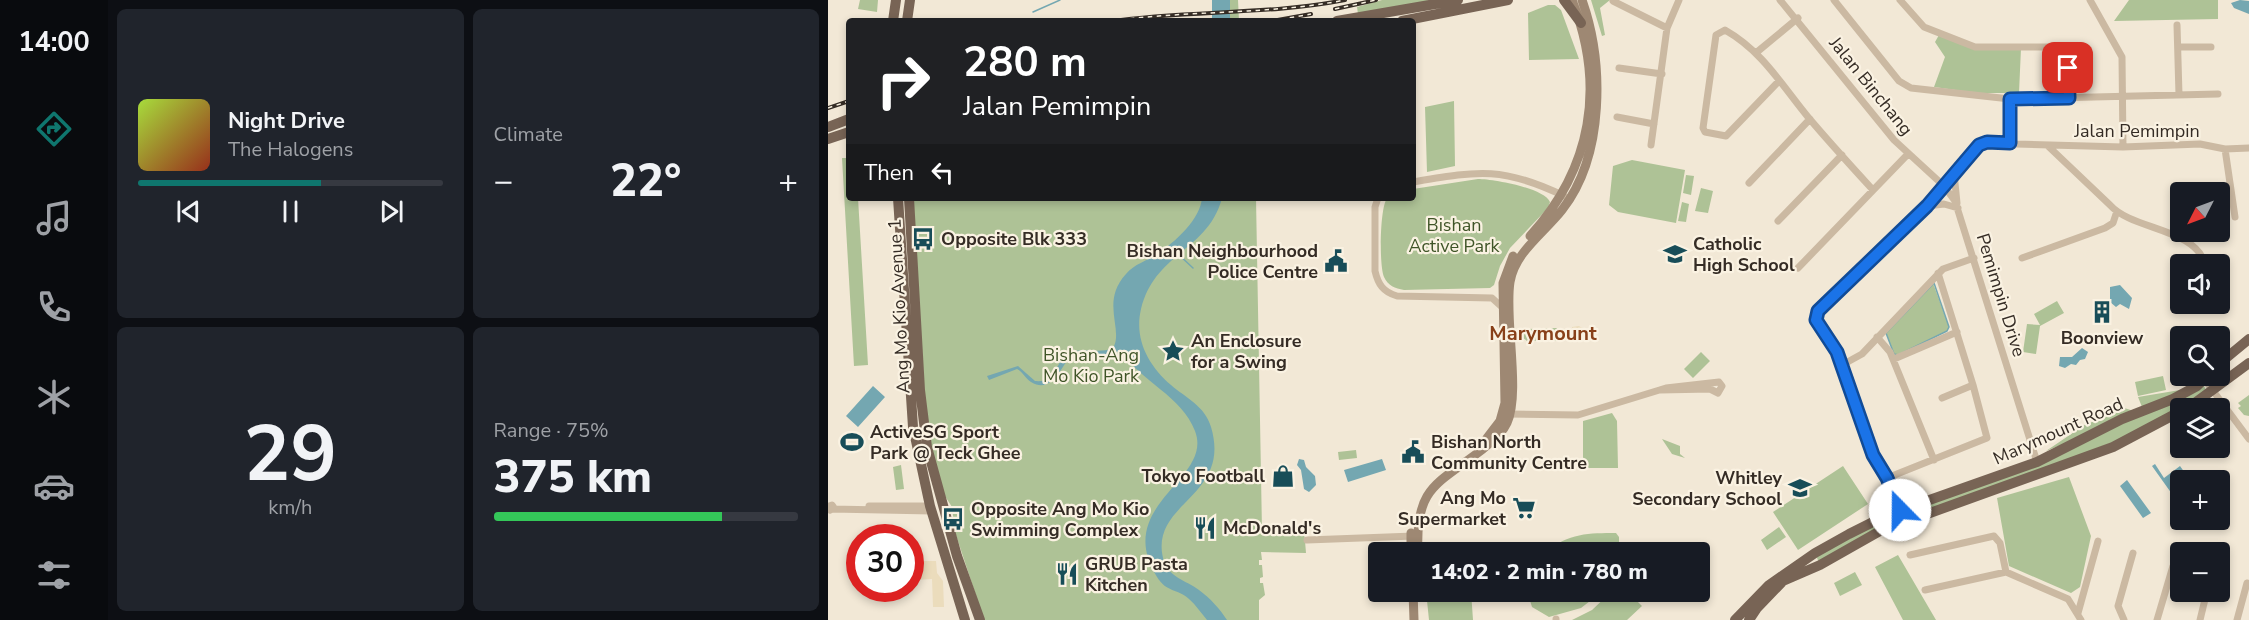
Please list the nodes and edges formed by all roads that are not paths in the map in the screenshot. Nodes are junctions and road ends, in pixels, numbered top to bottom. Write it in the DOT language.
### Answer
graph roads {
  1 [pos="896,0"];
  2 [pos="910,0"];
  3 [pos="1458,0"];
  4 [pos="1508,0"];
  5 [pos="1564,0"];
  6 [pos="1572,0"];
  7 [pos="1582,0"];
  8 [pos="1679,0"];
  9 [pos="1780,0"];
  10 [pos="1834,0"];
  11 [pos="1900,0"];
  12 [pos="1613,1"];
  13 [pos="2092,1"];
  14 [pos="893,18"];
  15 [pos="907,18"];
  16 [pos="1354,18"];
  17 [pos="1416,18"];
  18 [pos="1798,18"];
  19 [pos="1581,23"];
  20 [pos="2177,25"];
  21 [pos="1667,28"];
  22 [pos="2178,47"];
  23 [pos="2211,47"];
  24 [pos="1757,52"];
  25 [pos="1620,68"];
  26 [pos="1662,74"];
  27 [pos="1779,81"];
  28 [pos="2218,94"];
  29 [pos="2179,95"];
  30 [pos="2122,97"];
  31 [pos="2069,98"];
  32 [pos="2010,99"];
  33 [pos="1617,117"];
  34 [pos="1810,119"];
  35 [pos="846,120"];
  36 [pos="1654,124"];
  37 [pos="828,127"];
  38 [pos="846,133"];
  39 [pos="828,138"];
  40 [pos="2010,143"];
  41 [pos="1651,145"];
  42 [pos="2048,146"];
  43 [pos="2123,147"];
  44 [pos="2225,148"];
  45 [pos="2249,148"];
  46 [pos="1908,154"];
  47 [pos="1842,155"];
  48 [pos="1954,173"];
  49 [pos="1416,181"];
  50 [pos="1749,183"];
  51 [pos="1944,186"];
  52 [pos="1873,190"];
  53 [pos="1566,197"];
  54 [pos="898,201"];
  55 [pos="909,201"];
  56 [pos="1377,201"];
  57 [pos="1927,206"];
  58 [pos="1958,208"];
  59 [pos="2116,214"];
  60 [pos="2235,217"];
  61 [pos="1778,221"];
  62 [pos="2198,254"];
  63 [pos="1974,258"];
  64 [pos="2022,258"];
  65 [pos="1798,268"];
  66 [pos="1938,273"];
  67 [pos="1503,283"];
  68 [pos="1465,296"];
  69 [pos="1503,308"];
  70 [pos="1957,332"];
  71 [pos="1878,337"];
  72 [pos="2249,339"];
  73 [pos="2230,355"];
  74 [pos="1894,359"];
  75 [pos="2249,363"];
  76 [pos="1842,365"];
  77 [pos="1973,386"];
  78 [pos="2191,386"];
  79 [pos="2210,386"];
  80 [pos="1660,390"];
  81 [pos="2212,390"];
  82 [pos="1942,398"];
  83 [pos="2201,398"];
  84 [pos="1507,415"];
  85 [pos="2170,417"];
  86 [pos="2249,439"];
  87 [pos="1934,460"];
  88 [pos="2035,463"];
  89 [pos="1887,478"];
  90 [pos="830,507"];
  91 [pos="931,508"];
  92 [pos="1900,510"];
  93 [pos="1414,536"];
  94 [pos="1307,540"];
  95 [pos="2098,541"];
  96 [pos="1413,542"];
  97 [pos="1416,542"];
  98 [pos="2133,553"];
  99 [pos="1910,555"];
  100 [pos="2006,572"];
  101 [pos="2170,576"];
  102 [pos="2247,582"];
  103 [pos="1925,590"];
  104 [pos="2083,591"];
  105 [pos="2068,599"];
  106 [pos="1413,602"];
  107 [pos="1419,602"];
  108 [pos="2204,602"];
  109 [pos="2079,616"];
  110 [pos="965,620"];
  111 [pos="980,620"];
  112 [pos="1414,620"];
  113 [pos="1420,620"];
  114 [pos="1735,620"];
  115 [pos="1749,620"];
  116 [pos="2124,620"];
  117 [pos="2157,620"];
  118 [pos="2200,620"];
  119 [pos="2237,620"];
  1 -- 14 [label="main road"];
  2 -- 15 [label="main road"];
  3 -- 16 [label="main road"];
  4 -- 17 [label="main road"];
  5 -- 19 [label="main road"];
  6 -- 19 [label="main road"];
  7 -- 53 [label="main road"];
  8 -- 21 [label="street"];
  9 -- 18 [label="street, Jalan Binchang"];
  10 -- 32 [label="street"];
  11 -- 31 [label="street"];
  12 -- 21 [label="street"];
  13 -- 30 [label="street"];
  18 -- 24 [label="street"];
  18 -- 46 [label="street, Jalan Binchang"];
  19 -- 53 [label="main road"];
  20 -- 22 [label="street"];
  21 -- 26 [label="street"];
  22 -- 23 [label="street"];
  22 -- 29 [label="street"];
  24 -- 27 [label="street"];
  24 -- 27 [label="street"];
  25 -- 26 [label="street"];
  26 -- 36 [label="street"];
  27 -- 34 [label="street"];
  28 -- 29 [label="street"];
  29 -- 30 [label="street"];
  30 -- 31 [label="street"];
  30 -- 43 [label="street"];
  31 -- 32 [label="street"];
  32 -- 40 [label="street"];
  33 -- 36 [label="street"];
  34 -- 47 [label="street"];
  34 -- 50 [label="street"];
  35 -- 37 [label="main road"];
  36 -- 41 [label="street"];
  38 -- 39 [label="main road"];
  40 -- 42 [label="street, Jalan Pemimpin"];
  40 -- 48 [label="street, Jalan Pemimpin"];
  42 -- 43 [label="street, Jalan Pemimpin"];
  42 -- 59 [label="street, Jalan Pemimpin"];
  43 -- 44 [label="street, Jalan Pemimpin"];
  44 -- 45 [label="street, Jalan Pemimpin"];
  44 -- 60 [label="street, Jalan Pemimpin"];
  46 -- 51 [label="street, Jalan Binchang"];
  46 -- 52 [label="street"];
  47 -- 52 [label="street"];
  47 -- 61 [label="street"];
  48 -- 51 [label="street, Jalan Pemimpin"];
  48 -- 58 [label="street"];
  49 -- 53 [label="street"];
  51 -- 57 [label="street, Jalan Pemimpin"];
  51 -- 58 [label="street, Pemimpin Drive"];
  52 -- 65 [label="street"];
  53 -- 67 [label="main road"];
  53 -- 84 [label="main road"];
  54 -- 91 [label="main road, Ang Mo Kio Avenue 1"];
  55 -- 111 [label="main road, Ang Mo Kio Avenue 1"];
  56 -- 68 [label="street"];
  57 -- 58 [label="street"];
  57 -- 76 [label="street, Jalan Pemimpin"];
  58 -- 63 [label="street, Pemimpin Drive"];
  59 -- 62 [label="street, Jalan Pemimpin"];
  59 -- 64 [label="street"];
  63 -- 66 [label="street"];
  63 -- 88 [label="street, Pemimpin Drive"];
  66 -- 70 [label="street"];
  66 -- 71 [label="street"];
  67 -- 68 [label="street"];
  67 -- 69 [label="main road"];
  68 -- 69 [label="street"];
  69 -- 84 [label="main road"];
  70 -- 74 [label="street"];
  70 -- 77 [label="street"];
  71 -- 74 [label="street"];
  71 -- 76 [label="street"];
  72 -- 73 [label="main road"];
  74 -- 87 [label="street"];
  75 -- 81 [label="main road"];
  76 -- 89 [label="street"];
  77 -- 82 [label="street"];
  77 -- 87 [label="street"];
  78 -- 88 [label="main road, Marymount Road"];
  79 -- 81 [label="street"];
  80 -- 80 [label="street"];
  80 -- 84 [label="street"];
  81 -- 83 [label="main road"];
  81 -- 86 [label="street"];
  84 -- 93 [label="main road"];
  85 -- 115 [label="main road, Marymount Road"];
  87 -- 89 [label="street"];
  88 -- 92 [label="main road, Marymount Road"];
  89 -- 92 [label="street"];
  90 -- 91 [label="street"];
  91 -- 110 [label="main road, Ang Mo Kio Avenue 1"];
  92 -- 114 [label="main road, Marymount Road"];
  93 -- 94 [label="street"];
  93 -- 96 [label="main road"];
  93 -- 97 [label="main road"];
  95 -- 104 [label="street"];
  98 -- 116 [label="street"];
  99 -- 100 [label="street"];
  100 -- 103 [label="street"];
  100 -- 105 [label="street"];
  101 -- 117 [label="street"];
  102 -- 119 [label="street"];
  104 -- 105 [label="street"];
  104 -- 109 [label="street"];
  105 -- 109 [label="street"];
  106 -- 112 [label="main road"];
  107 -- 113 [label="main road"];
  108 -- 118 [label="street"];
}
